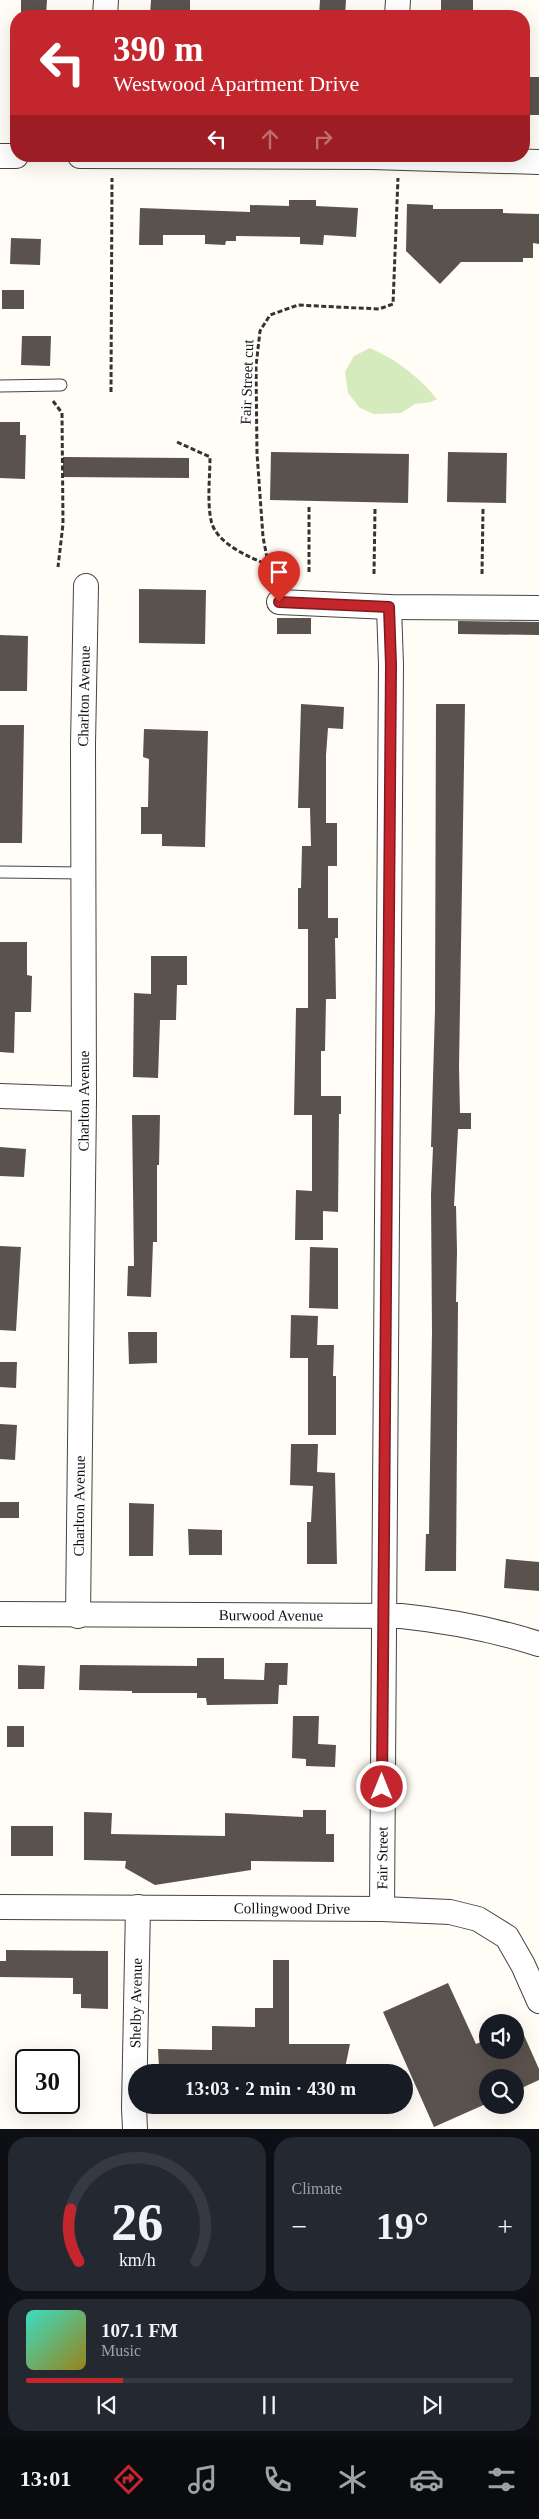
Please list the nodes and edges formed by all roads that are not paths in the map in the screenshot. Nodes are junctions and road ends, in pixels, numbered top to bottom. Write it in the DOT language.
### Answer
graph roads {
  1 [pos="61,385"];
  2 [pos="0,386"];
  3 [pos="86,586"];
  4 [pos="279,602"];
  5 [pos="389,607"];
  6 [pos="539,608"];
  7 [pos="0,872"];
  8 [pos="84,873"];
  9 [pos="0,1096"];
  10 [pos="84,1099"];
  11 [pos="0,1614"];
  12 [pos="78,1616"];
  13 [pos="383,1616"];
  14 [pos="539,1644"];
  15 [pos="0,1907"];
  16 [pos="138,1907"];
  17 [pos="382,1909"];
  18 [pos="539,2001"];
  19 [pos="135,2129"];
  1 -- 2 [label="lane"];
  3 -- 8 [label="street, Charlton Avenue"];
  4 -- 5 [label="street"];
  5 -- 6 [label="street"];
  5 -- 13 [label="street, Fair Street"];
  7 -- 8 [label="lane"];
  8 -- 10 [label="street, Charlton Avenue"];
  9 -- 10 [label="street"];
  10 -- 12 [label="street, Charlton Avenue"];
  11 -- 12 [label="street, Burwood Avenue"];
  12 -- 13 [label="street, Burwood Avenue"];
  13 -- 14 [label="street, Burwood Avenue"];
  13 -- 17 [label="street, Fair Street"];
  15 -- 16 [label="street, Collingwood Drive"];
  16 -- 17 [label="street, Collingwood Drive"];
  16 -- 19 [label="street, Shelby Avenue"];
  17 -- 18 [label="street, Collingwood Drive"];
}
